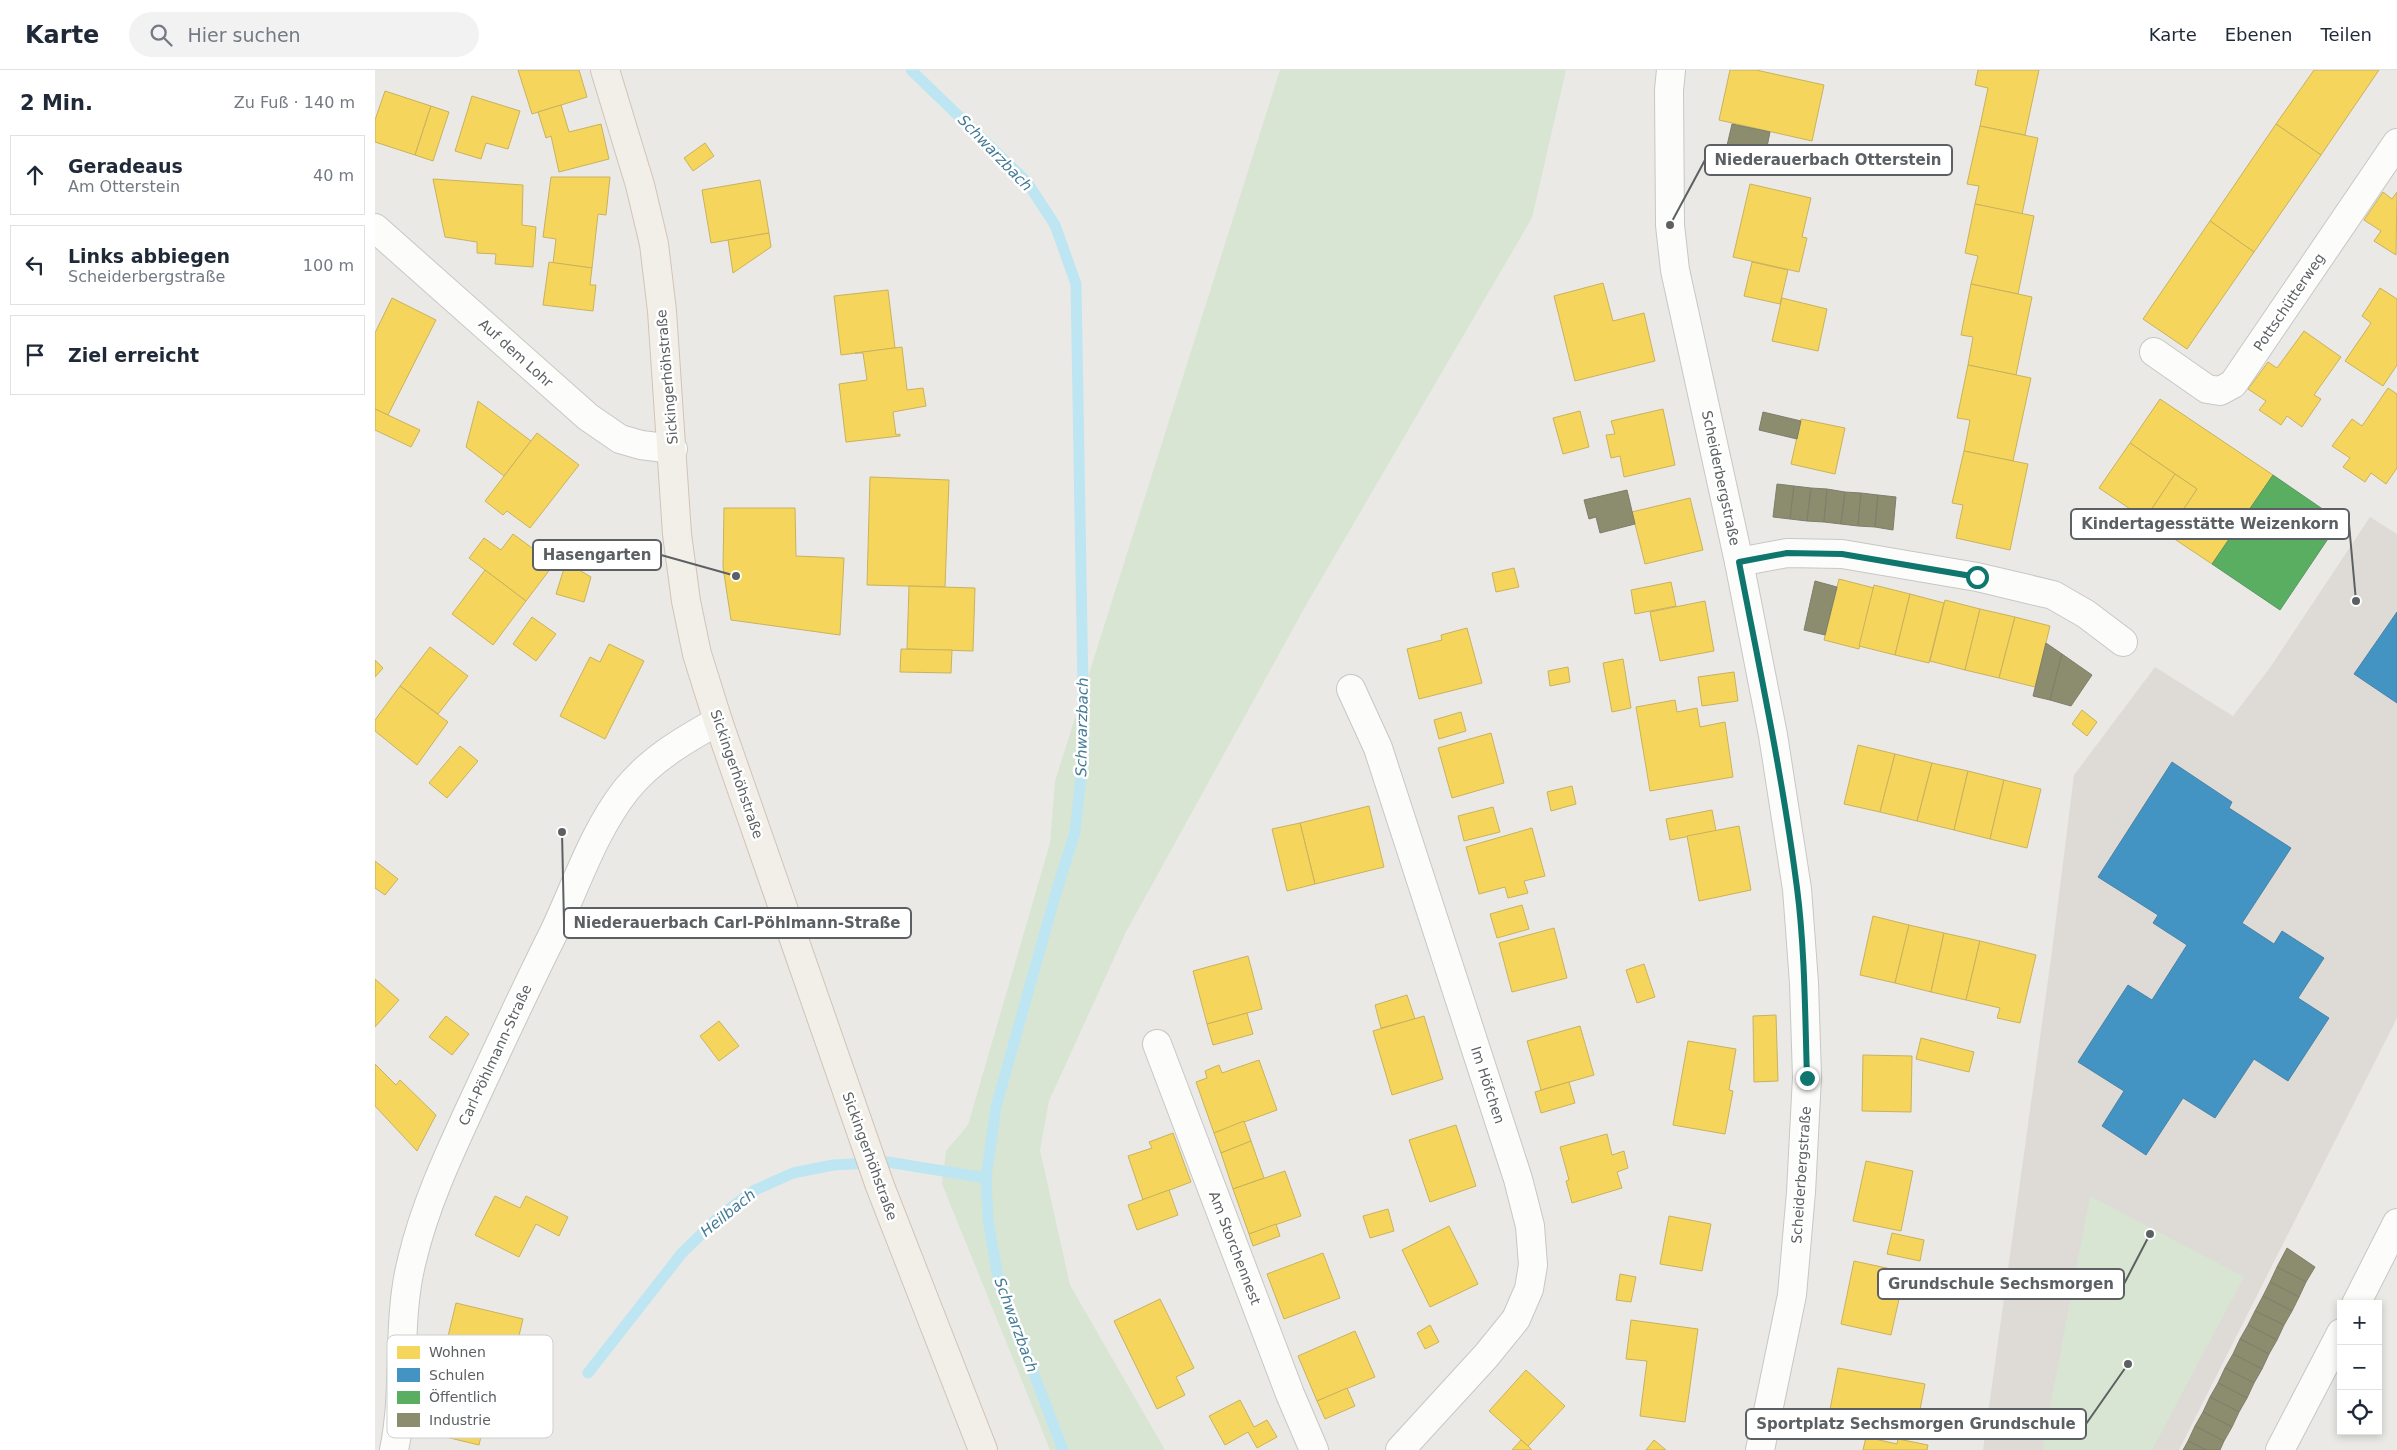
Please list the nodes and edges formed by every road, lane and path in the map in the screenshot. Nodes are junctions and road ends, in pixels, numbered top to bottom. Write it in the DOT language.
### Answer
graph roads {
  1 [pos="605,70"];
  2 [pos="1671,70"];
  3 [pos="2397,143"];
  4 [pos="375,228"];
  5 [pos="2154,352"];
  6 [pos="673,449"];
  7 [pos="1739,562"];
  8 [pos="2123,642"];
  9 [pos="1351,689"];
  10 [pos="718,720"];
  11 [pos="1157,1044"];
  12 [pos="2397,1223"];
  13 [pos="2358,1300"];
  14 [pos="403,1335"];
  15 [pos="2337,1341"];
  16 [pos="983,1450"];
  17 [pos="1315,1450"];
  18 [pos="1400,1450"];
  19 [pos="1760,1450"];
  20 [pos="2280,1450"];
  1 -- 6 [label="main road, Sickingerhöhstraße"];
  2 -- 7 [label="street, Scheiderbergstraße"];
  3 -- 5 [label="street, Pottschütterweg"];
  4 -- 6 [label="street, Auf dem Lohr"];
  6 -- 10 [label="main road, Sickingerhöhstraße"];
  7 -- 8 [label="street"];
  7 -- 19 [label="street, Scheiderbergstraße"];
  9 -- 18 [label="street, Im Höfchen"];
  10 -- 14 [label="street, Carl-Pöhlmann-Straße"];
  10 -- 16 [label="main road, Sickingerhöhstraße"];
  11 -- 17 [label="street, Am Storchennest"];
  12 -- 13 [label="street"];
  15 -- 20 [label="street"];
}
